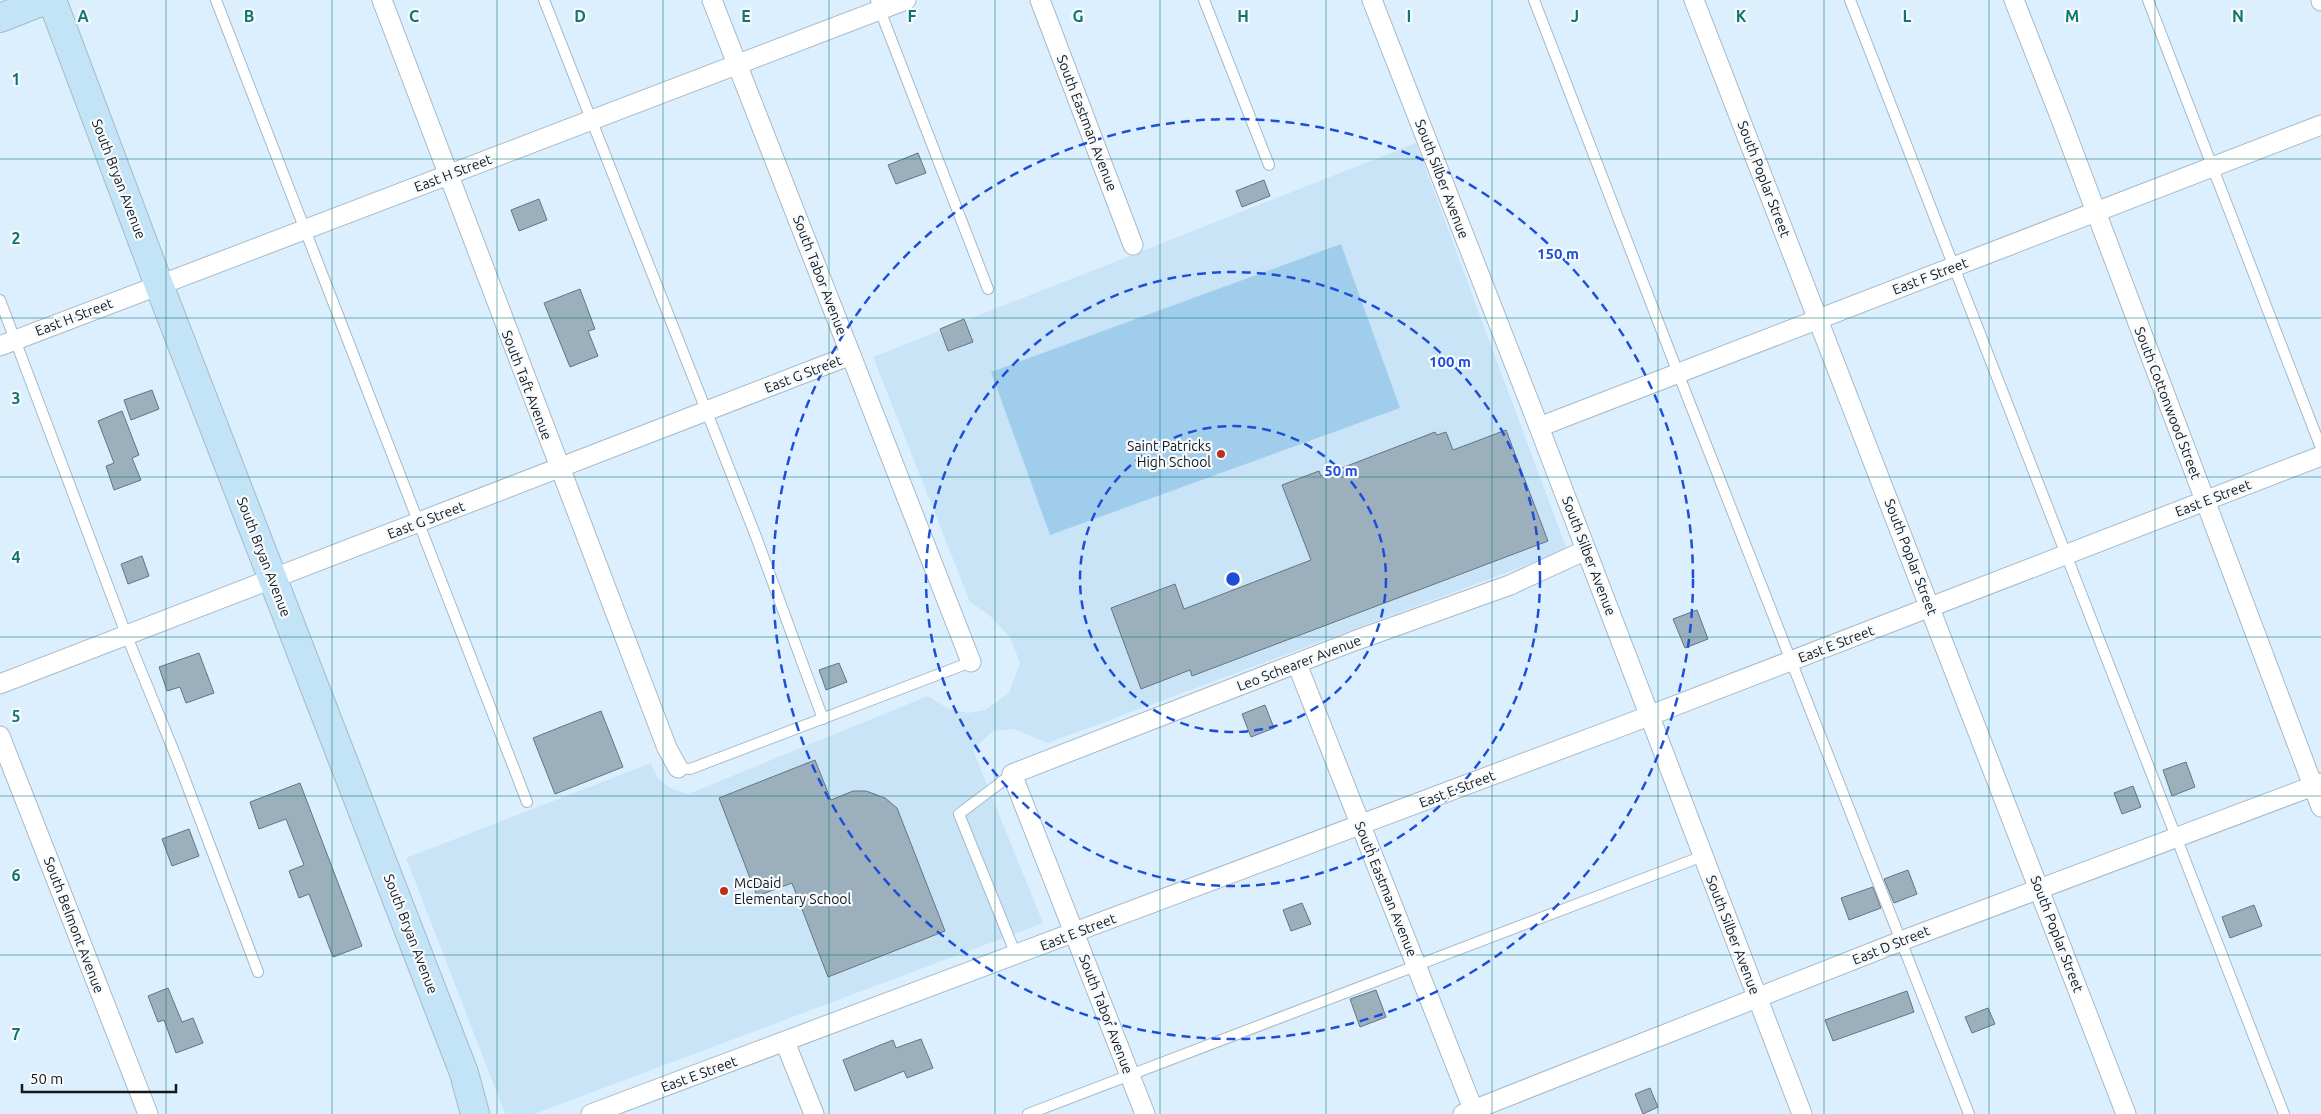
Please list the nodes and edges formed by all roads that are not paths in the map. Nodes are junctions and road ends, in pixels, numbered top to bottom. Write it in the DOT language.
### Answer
graph roads {
  1 [pos="46,0"];
  2 [pos="52,0"];
  3 [pos="216,0"];
  4 [pos="382,0"];
  5 [pos="544,0"];
  6 [pos="712,0"];
  7 [pos="906,0"];
  8 [pos="1040,0"];
  9 [pos="1204,0"];
  10 [pos="1372,0"];
  11 [pos="1534,0"];
  12 [pos="1694,0"];
  13 [pos="1850,0"];
  14 [pos="2014,0"];
  15 [pos="2148,0"];
  16 [pos="878,5"];
  17 [pos="0,18"];
  18 [pos="737,64"];
  19 [pos="592,120"];
  20 [pos="2321,124"];
  21 [pos="1269,165"];
  22 [pos="2212,166"];
  23 [pos="448,174"];
  24 [pos="2096,212"];
  25 [pos="306,229"];
  26 [pos="1133,245"];
  27 [pos="1953,267"];
  28 [pos="159,285"];
  29 [pos="988,289"];
  30 [pos="0,300"];
  31 [pos="1819,319"];
  32 [pos="8,343"];
  33 [pos="851,355"];
  34 [pos="1678,374"];
  35 [pos="707,412"];
  36 [pos="1539,427"];
  37 [pos="2321,448"];
  38 [pos="2321,456"];
  39 [pos="559,469"];
  40 [pos="2204,502"];
  41 [pos="417,524"];
  42 [pos="1586,550"];
  43 [pos="2066,555"];
  44 [pos="273,579"];
  45 [pos="1930,607"];
  46 [pos="126,634"];
  47 [pos="1791,661"];
  48 [pos="971,662"];
  49 [pos="1297,664"];
  50 [pos="0,684"];
  51 [pos="1650,716"];
  52 [pos="822,719"];
  53 [pos="0,736"];
  54 [pos="678,768"];
  55 [pos="1012,774"];
  56 [pos="2317,784"];
  57 [pos="527,802"];
  58 [pos="2321,807"];
  59 [pos="1361,826"];
  60 [pos="2176,837"];
  61 [pos="1703,856"];
  62 [pos="2039,888"];
  63 [pos="1075,934"];
  64 [pos="1901,941"];
  65 [pos="1016,956"];
  66 [pos="1417,965"];
  67 [pos="258,972"];
  68 [pos="1758,999"];
  69 [pos="785,1042"];
  70 [pos="1130,1075"];
  71 [pos="1471,1113"];
  72 [pos="148,1114"];
  73 [pos="475,1114"];
  74 [pos="591,1114"];
  75 [pos="814,1114"];
  76 [pos="1028,1114"];
  77 [pos="1146,1114"];
  78 [pos="1802,1114"];
  79 [pos="1969,1114"];
  80 [pos="2126,1114"];
  81 [pos="2284,1114"];
  1 -- 17 [label="main road"];
  2 -- 28 [label="main road, South Bryan Avenue"];
  3 -- 25 [label="lane"];
  4 -- 23 [label="street, South Taft Avenue"];
  5 -- 19 [label="lane"];
  6 -- 18 [label="street, South Tabor Avenue"];
  7 -- 16 [label="street, East H Street"];
  8 -- 26 [label="street, South Eastman Avenue"];
  9 -- 21 [label="lane"];
  10 -- 36 [label="street, South Silber Avenue"];
  11 -- 34 [label="lane"];
  12 -- 31 [label="street, South Poplar Street"];
  13 -- 27 [label="lane"];
  14 -- 24 [label="street, South Cottonwood Street"];
  15 -- 22 [label="lane"];
  16 -- 18 [label="street, East H Street"];
  16 -- 29 [label="lane"];
  18 -- 19 [label="street, East H Street"];
  18 -- 33 [label="street, South Tabor Avenue"];
  19 -- 23 [label="street, East H Street"];
  19 -- 35 [label="lane"];
  20 -- 22 [label="street, East F Street"];
  22 -- 24 [label="street, East F Street"];
  22 -- 37 [label="lane"];
  23 -- 25 [label="street, East H Street"];
  23 -- 39 [label="street, South Taft Avenue"];
  24 -- 27 [label="street, East F Street"];
  24 -- 40 [label="street, South Cottonwood Street"];
  25 -- 28 [label="street, East H Street"];
  25 -- 41 [label="lane"];
  27 -- 31 [label="street, East F Street"];
  27 -- 43 [label="lane"];
  28 -- 32 [label="street, East H Street"];
  28 -- 44 [label="main road, South Bryan Avenue"];
  30 -- 32 [label="lane"];
  31 -- 34 [label="street, East F Street"];
  31 -- 45 [label="street, South Poplar Street"];
  32 -- 46 [label="lane"];
  33 -- 35 [label="street, East G Street"];
  33 -- 48 [label="street, South Tabor Avenue"];
  34 -- 36 [label="street, East F Street"];
  34 -- 47 [label="lane"];
  35 -- 39 [label="street, East G Street"];
  35 -- 52 [label="lane"];
  36 -- 42 [label="street, South Silber Avenue"];
  38 -- 40 [label="street, East E Street"];
  39 -- 41 [label="street, East G Street"];
  39 -- 54 [label="street, South Taft Avenue"];
  40 -- 43 [label="street, East E Street"];
  40 -- 56 [label="street, South Cottonwood Street"];
  41 -- 44 [label="street, East G Street"];
  41 -- 57 [label="lane"];
  42 -- 49 [label="street, Leo Schearer Avenue"];
  42 -- 51 [label="street, South Silber Avenue"];
  43 -- 45 [label="street, East E Street"];
  43 -- 60 [label="lane"];
  44 -- 46 [label="street, East G Street"];
  44 -- 73 [label="main road, South Bryan Avenue"];
  45 -- 47 [label="street, East E Street"];
  45 -- 62 [label="street, South Poplar Street"];
  46 -- 50 [label="street, East G Street"];
  46 -- 67 [label="lane"];
  47 -- 51 [label="street, East E Street"];
  47 -- 64 [label="lane"];
  48 -- 52 [label="lane"];
  49 -- 55 [label="street, Leo Schearer Avenue"];
  49 -- 59 [label="street, South Eastman Avenue"];
  51 -- 59 [label="street, East E Street"];
  51 -- 61 [label="street, South Silber Avenue"];
  52 -- 54 [label="lane"];
  53 -- 72 [label="street, South Belmont Avenue"];
  55 -- 63 [label="street, South Tabor Avenue"];
  55 -- 65 [label="lane"];
  56 -- 58 [label="street, South Cottonwood Street"];
  56 -- 60 [label="street, East D Street"];
  59 -- 63 [label="street, East E Street"];
  59 -- 66 [label="street, South Eastman Avenue"];
  60 -- 62 [label="street, East D Street"];
  60 -- 81 [label="lane"];
  61 -- 66 [label="lane"];
  61 -- 68 [label="street, South Silber Avenue"];
  62 -- 64 [label="street, East D Street"];
  62 -- 80 [label="street, South Poplar Street"];
  63 -- 65 [label="street, East E Street"];
  63 -- 70 [label="street, South Tabor Avenue"];
  64 -- 68 [label="street, East D Street"];
  64 -- 79 [label="lane"];
  65 -- 69 [label="street, East E Street"];
  66 -- 70 [label="lane"];
  66 -- 71 [label="street, South Eastman Avenue"];
  68 -- 71 [label="street, East D Street"];
  68 -- 78 [label="street, South Silber Avenue"];
  69 -- 74 [label="street, East E Street"];
  69 -- 75 [label="street"];
  70 -- 76 [label="lane"];
  70 -- 77 [label="street, South Tabor Avenue"];
}
